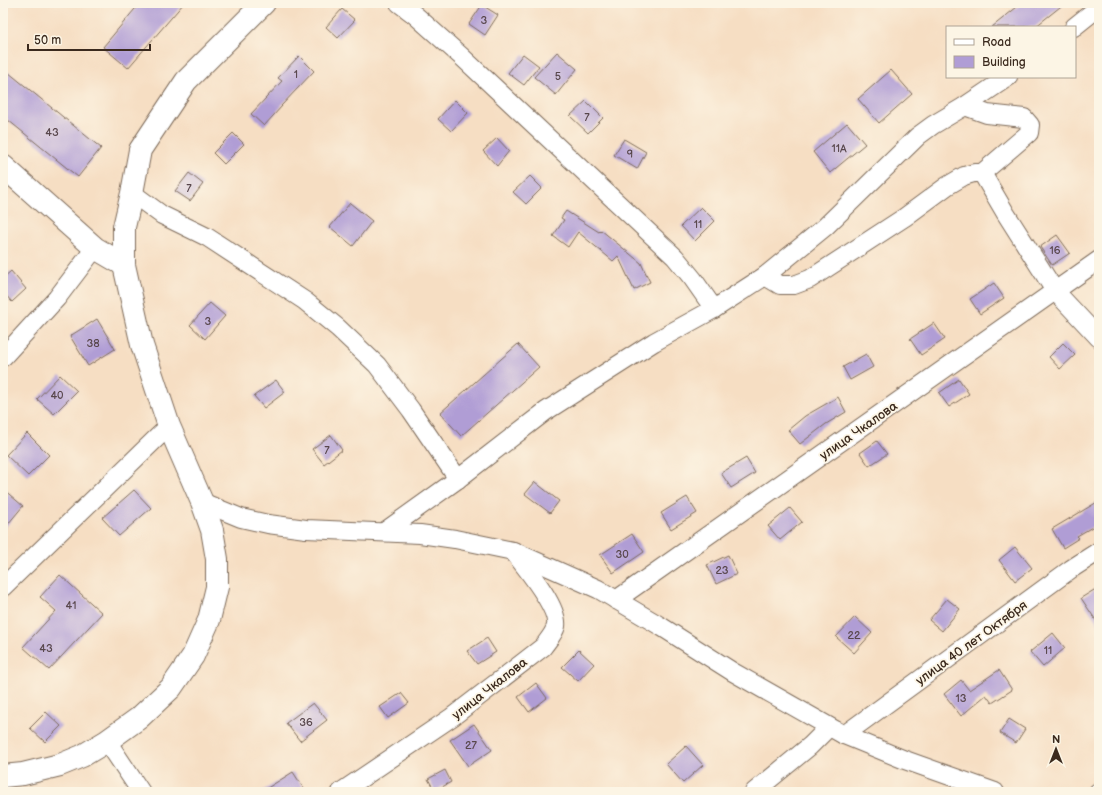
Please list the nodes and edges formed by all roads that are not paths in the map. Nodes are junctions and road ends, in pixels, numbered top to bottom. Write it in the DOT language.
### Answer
graph roads {
  1 [pos="264,3"];
  2 [pos="399,3"];
  3 [pos="1099,8"];
  4 [pos="1075,26"];
  5 [pos="1007,78"];
  6 [pos="965,106"];
  7 [pos="3,166"];
  8 [pos="982,173"];
  9 [pos="132,193"];
  10 [pos="95,248"];
  11 [pos="1099,260"];
  12 [pos="124,265"];
  13 [pos="765,276"];
  14 [pos="1055,291"];
  15 [pos="714,309"];
  16 [pos="1099,338"];
  17 [pos="3,356"];
  18 [pos="169,426"];
  19 [pos="458,479"];
  20 [pos="202,502"];
  21 [pos="384,532"];
  22 [pos="513,551"];
  23 [pos="1099,551"];
  24 [pos="3,587"];
  25 [pos="616,600"];
  26 [pos="829,727"];
  27 [pos="844,735"];
  28 [pos="107,741"];
  29 [pos="3,776"];
  30 [pos="141,792"];
  31 [pos="341,792"];
  32 [pos="754,792"];
  33 [pos="995,792"];
  1 -- 9 [label="main road"];
  2 -- 15 [label="street"];
  3 -- 4 [label="street"];
  5 -- 6 [label="street"];
  6 -- 8 [label="street"];
  6 -- 13 [label="street"];
  7 -- 10 [label="main road"];
  8 -- 13 [label="street"];
  8 -- 14 [label="street"];
  9 -- 12 [label="main road"];
  9 -- 19 [label="street"];
  10 -- 12 [label="main road"];
  10 -- 17 [label="street"];
  11 -- 14 [label="street, улица Чкалова"];
  12 -- 18 [label="main road"];
  13 -- 15 [label="street"];
  14 -- 16 [label="street"];
  14 -- 25 [label="street, улица Чкалова"];
  15 -- 19 [label="street"];
  18 -- 20 [label="main road"];
  18 -- 24 [label="street"];
  19 -- 21 [label="street"];
  20 -- 21 [label="street"];
  20 -- 28 [label="main road"];
  21 -- 22 [label="street"];
  22 -- 25 [label="street"];
  22 -- 31 [label="street, улица Чкалова"];
  23 -- 27 [label="street, улица 40 лет Октября"];
  25 -- 26 [label="street"];
  26 -- 27 [label="street"];
  26 -- 32 [label="street"];
  27 -- 33 [label="street"];
  28 -- 29 [label="main road"];
  28 -- 30 [label="street"];
}
